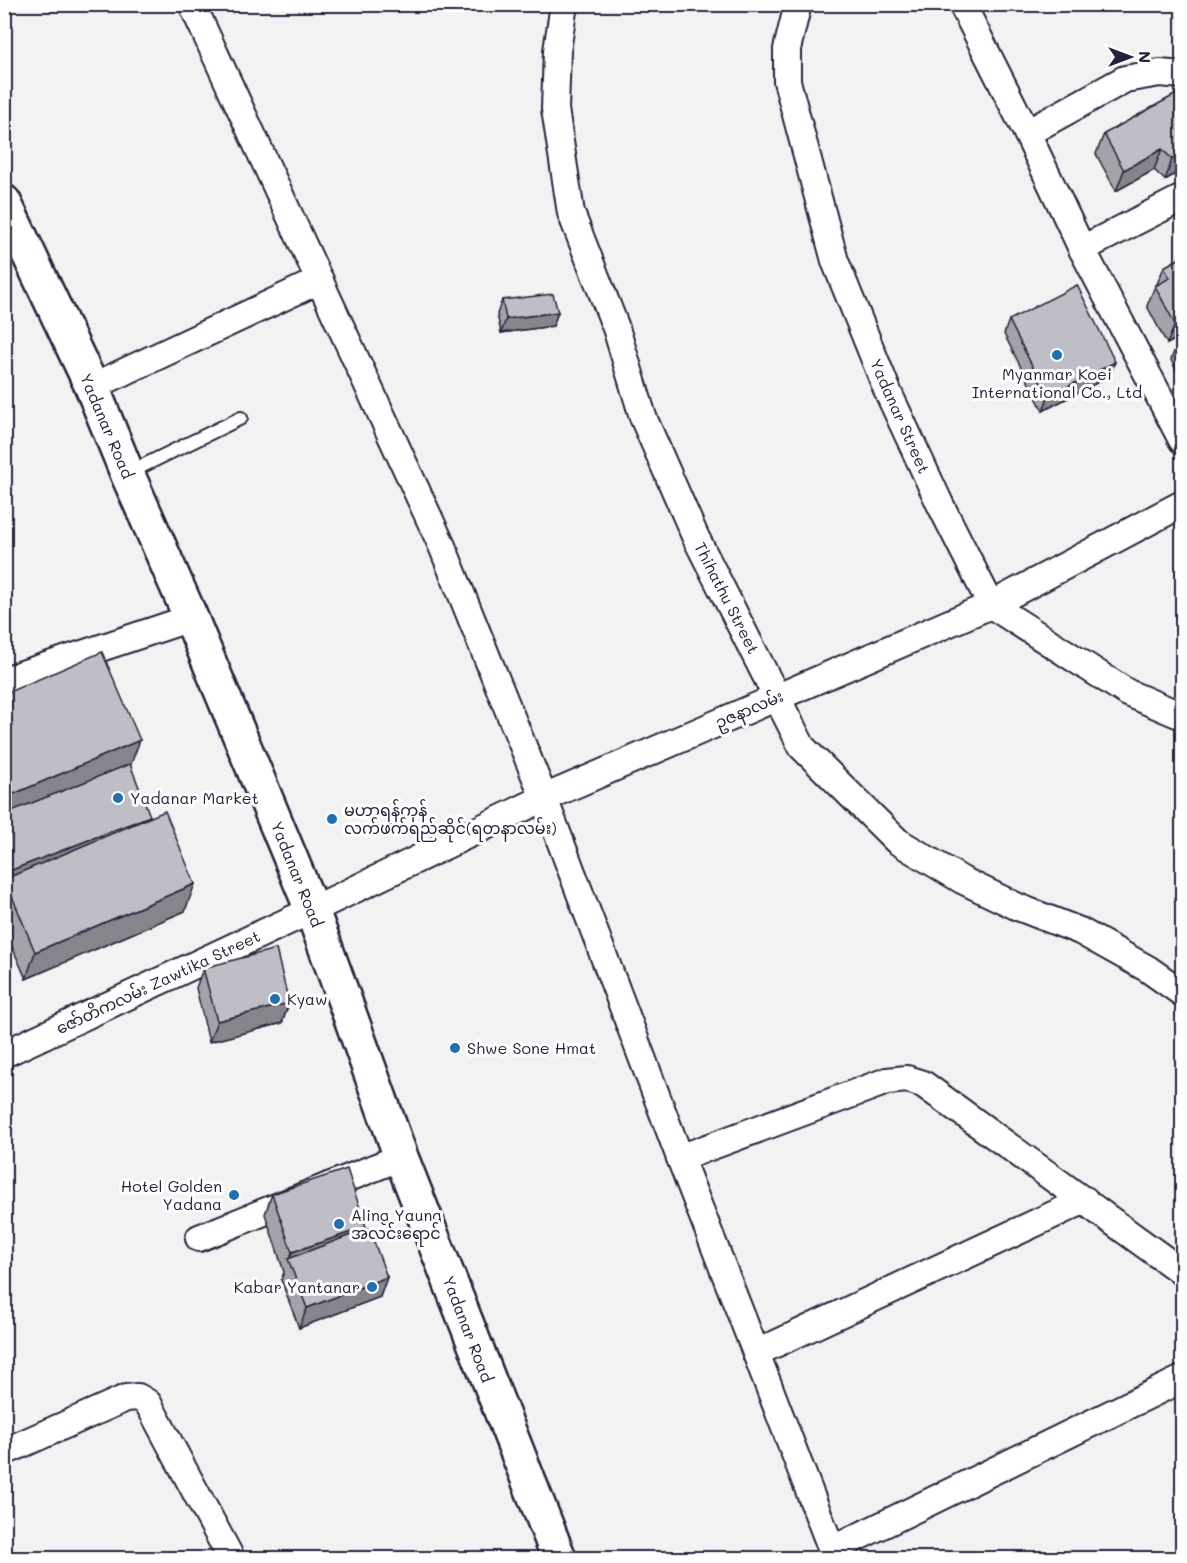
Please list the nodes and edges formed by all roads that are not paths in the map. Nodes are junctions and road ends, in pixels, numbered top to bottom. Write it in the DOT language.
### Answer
graph roads {
  1 [pos="192,4"];
  2 [pos="564,4"];
  3 [pos="798,4"];
  4 [pos="962,4"];
  5 [pos="1182,75"];
  6 [pos="1027,133"];
  7 [pos="1182,198"];
  8 [pos="4,202"];
  9 [pos="1082,249"];
  10 [pos="320,280"];
  11 [pos="92,387"];
  12 [pos="241,418"];
  13 [pos="1182,440"];
  14 [pos="127,473"];
  15 [pos="1182,504"];
  16 [pos="991,605"];
  17 [pos="191,618"];
  18 [pos="4,680"];
  19 [pos="777,697"];
  20 [pos="1182,716"];
  21 [pos="544,798"];
  22 [pos="312,910"];
  23 [pos="1182,993"];
  24 [pos="4,1054"];
  25 [pos="401,1157"];
  26 [pos="680,1158"];
  27 [pos="1085,1200"];
  28 [pos="199,1238"];
  29 [pos="1182,1272"];
  30 [pos="756,1353"];
  31 [pos="1182,1379"];
  32 [pos="4,1452"];
  33 [pos="833,1554"];
  34 [pos="231,1558"];
  35 [pos="559,1558"];
  1 -- 10 [label="street"];
  2 -- 19 [label="street, Thihathu Street"];
  3 -- 16 [label="street, Yadanar Street"];
  4 -- 6 [label="street"];
  5 -- 6 [label="street"];
  6 -- 9 [label="street"];
  7 -- 9 [label="street"];
  8 -- 11 [label="main road, Yadanar Road"];
  9 -- 13 [label="street"];
  10 -- 11 [label="street"];
  10 -- 21 [label="street"];
  11 -- 14 [label="main road, Yadanar Road"];
  12 -- 14 [label="lane"];
  14 -- 17 [label="main road, Yadanar Road"];
  15 -- 16 [label="street, ဥဇနာလမ်း"];
  16 -- 19 [label="street, ဥဇနာလမ်း"];
  16 -- 20 [label="street"];
  17 -- 18 [label="street"];
  17 -- 22 [label="main road, Yadanar Road"];
  19 -- 21 [label="street, ဥဇနာလမ်း"];
  19 -- 23 [label="street, Thihathu Street"];
  21 -- 22 [label="street, ဥဇနာလမ်း"];
  21 -- 26 [label="street"];
  22 -- 24 [label="street, ဇော်တိကလမ်း Zawtika Street"];
  22 -- 25 [label="main road, Yadanar Road"];
  25 -- 28 [label="street"];
  25 -- 35 [label="main road, Yadanar Road"];
  26 -- 27 [label="street"];
  26 -- 30 [label="street"];
  27 -- 29 [label="street"];
  27 -- 30 [label="street"];
  30 -- 33 [label="street"];
  31 -- 33 [label="street"];
  32 -- 34 [label="street"];
}
